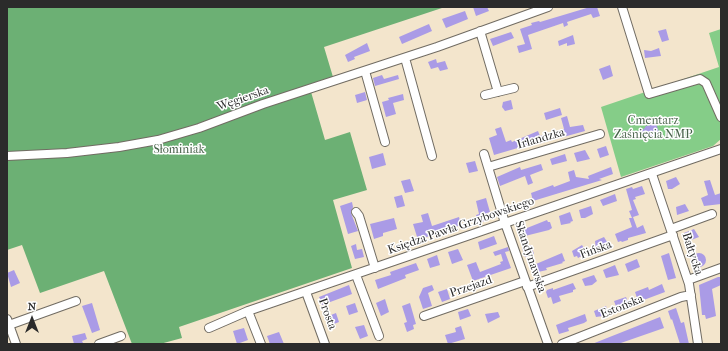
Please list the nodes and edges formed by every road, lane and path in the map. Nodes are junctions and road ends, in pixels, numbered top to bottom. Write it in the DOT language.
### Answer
graph roads {
  1 [pos="622,7"];
  2 [pos="542,8"];
  3 [pos="480,31"];
  4 [pos="405,58"];
  5 [pos="365,71"];
  6 [pos="514,88"];
  7 [pos="498,92"];
  8 [pos="486,95"];
  9 [pos="721,117"];
  10 [pos="600,134"];
  11 [pos="385,142"];
  12 [pos="721,149"];
  13 [pos="484,154"];
  14 [pos="7,156"];
  15 [pos="432,156"];
  16 [pos="488,167"];
  17 [pos="652,174"];
  18 [pos="356,212"];
  19 [pos="712,214"];
  20 [pos="505,223"];
  21 [pos="368,228"];
  22 [pos="672,232"];
  23 [pos="376,268"];
  24 [pos="721,268"];
  25 [pos="356,275"];
  26 [pos="688,280"];
  27 [pos="526,284"];
  28 [pos="306,292"];
  29 [pos="691,295"];
  30 [pos="76,301"];
  31 [pos="248,311"];
  32 [pos="424,316"];
  33 [pos="9,327"];
  34 [pos="209,328"];
  35 [pos="121,336"];
  36 [pos="379,336"];
  37 [pos="16,344"];
  38 [pos="99,344"];
  39 [pos="261,344"];
  40 [pos="325,344"];
  41 [pos="548,344"];
  42 [pos="562,344"];
  43 [pos="698,344"];
  1 -- 9 [label="street"];
  2 -- 3 [label="street, Węgierska"];
  3 -- 4 [label="street, Węgierska"];
  3 -- 7 [label="street"];
  4 -- 5 [label="street, Węgierska"];
  4 -- 15 [label="street"];
  5 -- 11 [label="street"];
  5 -- 14 [label="street, Węgierska"];
  6 -- 7 [label="street"];
  7 -- 8 [label="street"];
  10 -- 16 [label="street, Irlandzka"];
  12 -- 17 [label="street, Księdza Pawła Grzybowskiego"];
  13 -- 16 [label="street, Skandynawska"];
  16 -- 20 [label="street, Skandynawska"];
  17 -- 20 [label="street, Księdza Pawła Grzybowskiego"];
  17 -- 22 [label="street, Bałtycka"];
  18 -- 23 [label="street"];
  19 -- 22 [label="street, Fińska"];
  20 -- 23 [label="street, Księdza Pawła Grzybowskiego"];
  20 -- 27 [label="street, Skandynawska"];
  21 -- 23 [label="street"];
  22 -- 26 [label="street, Bałtycka"];
  22 -- 27 [label="street, Fińska"];
  23 -- 25 [label="street, Księdza Pawła Grzybowskiego"];
  24 -- 26 [label="street"];
  25 -- 28 [label="street, Księdza Pawła Grzybowskiego"];
  25 -- 36 [label="street"];
  26 -- 29 [label="street, Bałtycka"];
  27 -- 32 [label="street, Przejazd"];
  27 -- 41 [label="street, Skandynawska"];
  28 -- 31 [label="street, Księdza Pawła Grzybowskiego"];
  28 -- 40 [label="street, Prosta"];
  29 -- 42 [label="street, Estońska"];
  29 -- 43 [label="street, Bałtycka"];
  30 -- 33 [label="street"];
  31 -- 34 [label="street, Księdza Pawła Grzybowskiego"];
  31 -- 39 [label="street"];
  33 -- 37 [label="street"];
  35 -- 38 [label="street"];
}
